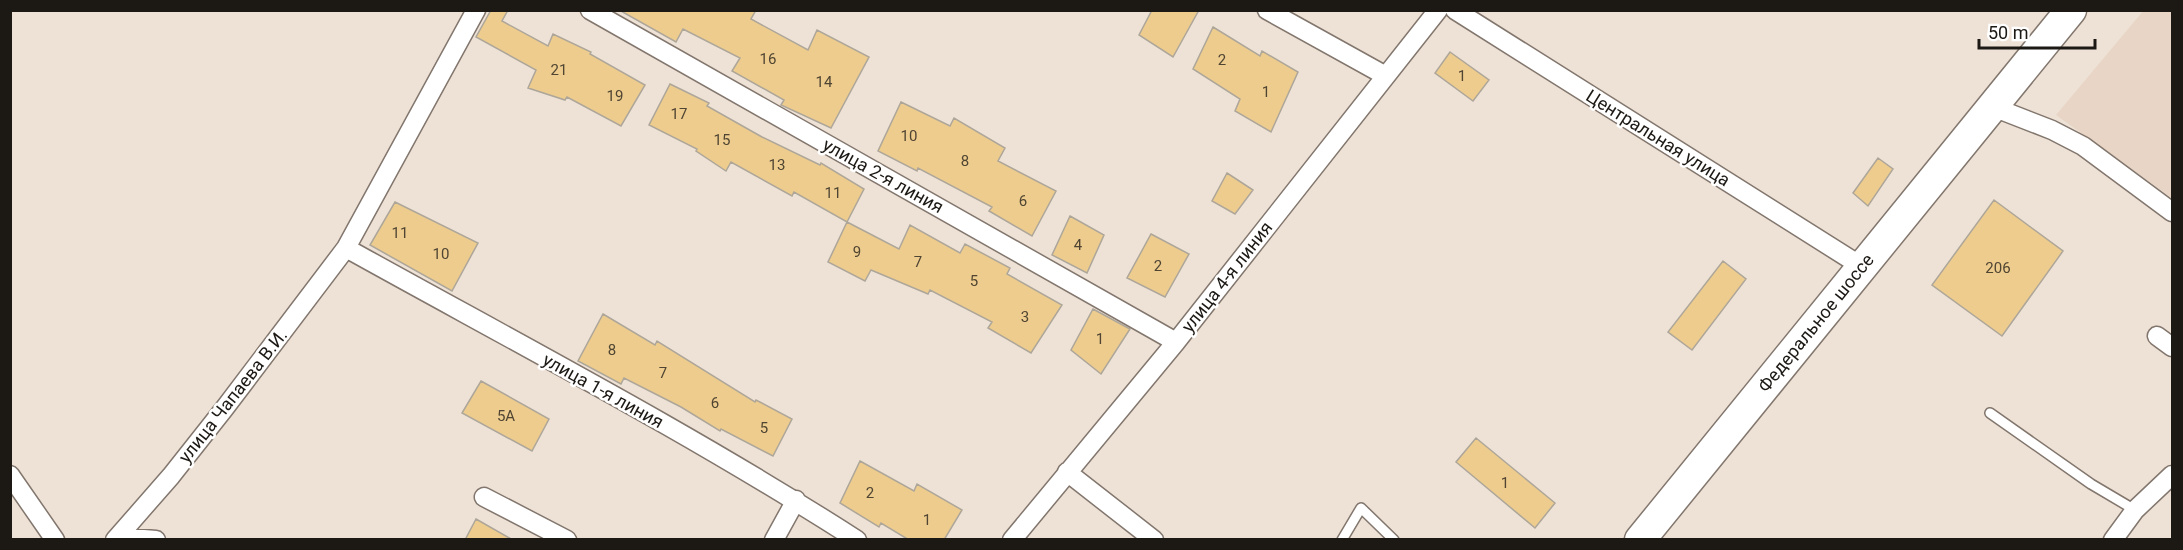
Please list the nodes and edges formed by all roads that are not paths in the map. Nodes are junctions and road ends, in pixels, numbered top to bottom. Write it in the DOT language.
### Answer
graph roads {
  1 [pos="476,10"];
  2 [pos="590,10"];
  3 [pos="1267,10"];
  4 [pos="1438,10"];
  5 [pos="1455,10"];
  6 [pos="2071,10"];
  7 [pos="1386,76"];
  8 [pos="1993,107"];
  9 [pos="2172,212"];
  10 [pos="346,248"];
  11 [pos="1862,266"];
  12 [pos="2157,336"];
  13 [pos="1176,342"];
  14 [pos="2172,347"];
  15 [pos="1990,413"];
  16 [pos="1068,472"];
  17 [pos="10,475"];
  18 [pos="2172,475"];
  19 [pos="484,497"];
  20 [pos="796,500"];
  21 [pos="2135,510"];
  22 [pos="116,538"];
  23 [pos="55,540"];
  24 [pos="156,540"];
  25 [pos="567,540"];
  26 [pos="774,540"];
  27 [pos="857,540"];
  28 [pos="1012,540"];
  29 [pos="1154,540"];
  30 [pos="1342,540"];
  31 [pos="1394,540"];
  32 [pos="1640,540"];
  33 [pos="2113,540"];
  1 -- 10 [label="street, улица Чапаева В.И."];
  2 -- 13 [label="street, улица 2-я линия"];
  3 -- 7 [label="street"];
  4 -- 7 [label="street, улица 4-я линия"];
  5 -- 11 [label="street, Центральная улица"];
  6 -- 8 [label="highway, Федеральное шоссе"];
  7 -- 13 [label="street, улица 4-я линия"];
  8 -- 9 [label="street"];
  8 -- 11 [label="highway, Федеральное шоссе"];
  10 -- 20 [label="street, улица 1-я линия"];
  10 -- 22 [label="street, улица Чапаева В.И."];
  11 -- 32 [label="highway, Федеральное шоссе"];
  12 -- 14 [label="street"];
  13 -- 16 [label="street, улица 4-я линия"];
  15 -- 21 [label="lane"];
  16 -- 28 [label="street, улица 4-я линия"];
  16 -- 29 [label="street"];
  17 -- 23 [label="street"];
  18 -- 21 [label="street"];
  19 -- 25 [label="street"];
  20 -- 26 [label="street"];
  20 -- 27 [label="street, улица 1-я линия"];
  21 -- 33 [label="street"];
  22 -- 24 [label="street"];
  30 -- 31 [label="lane"];
}
